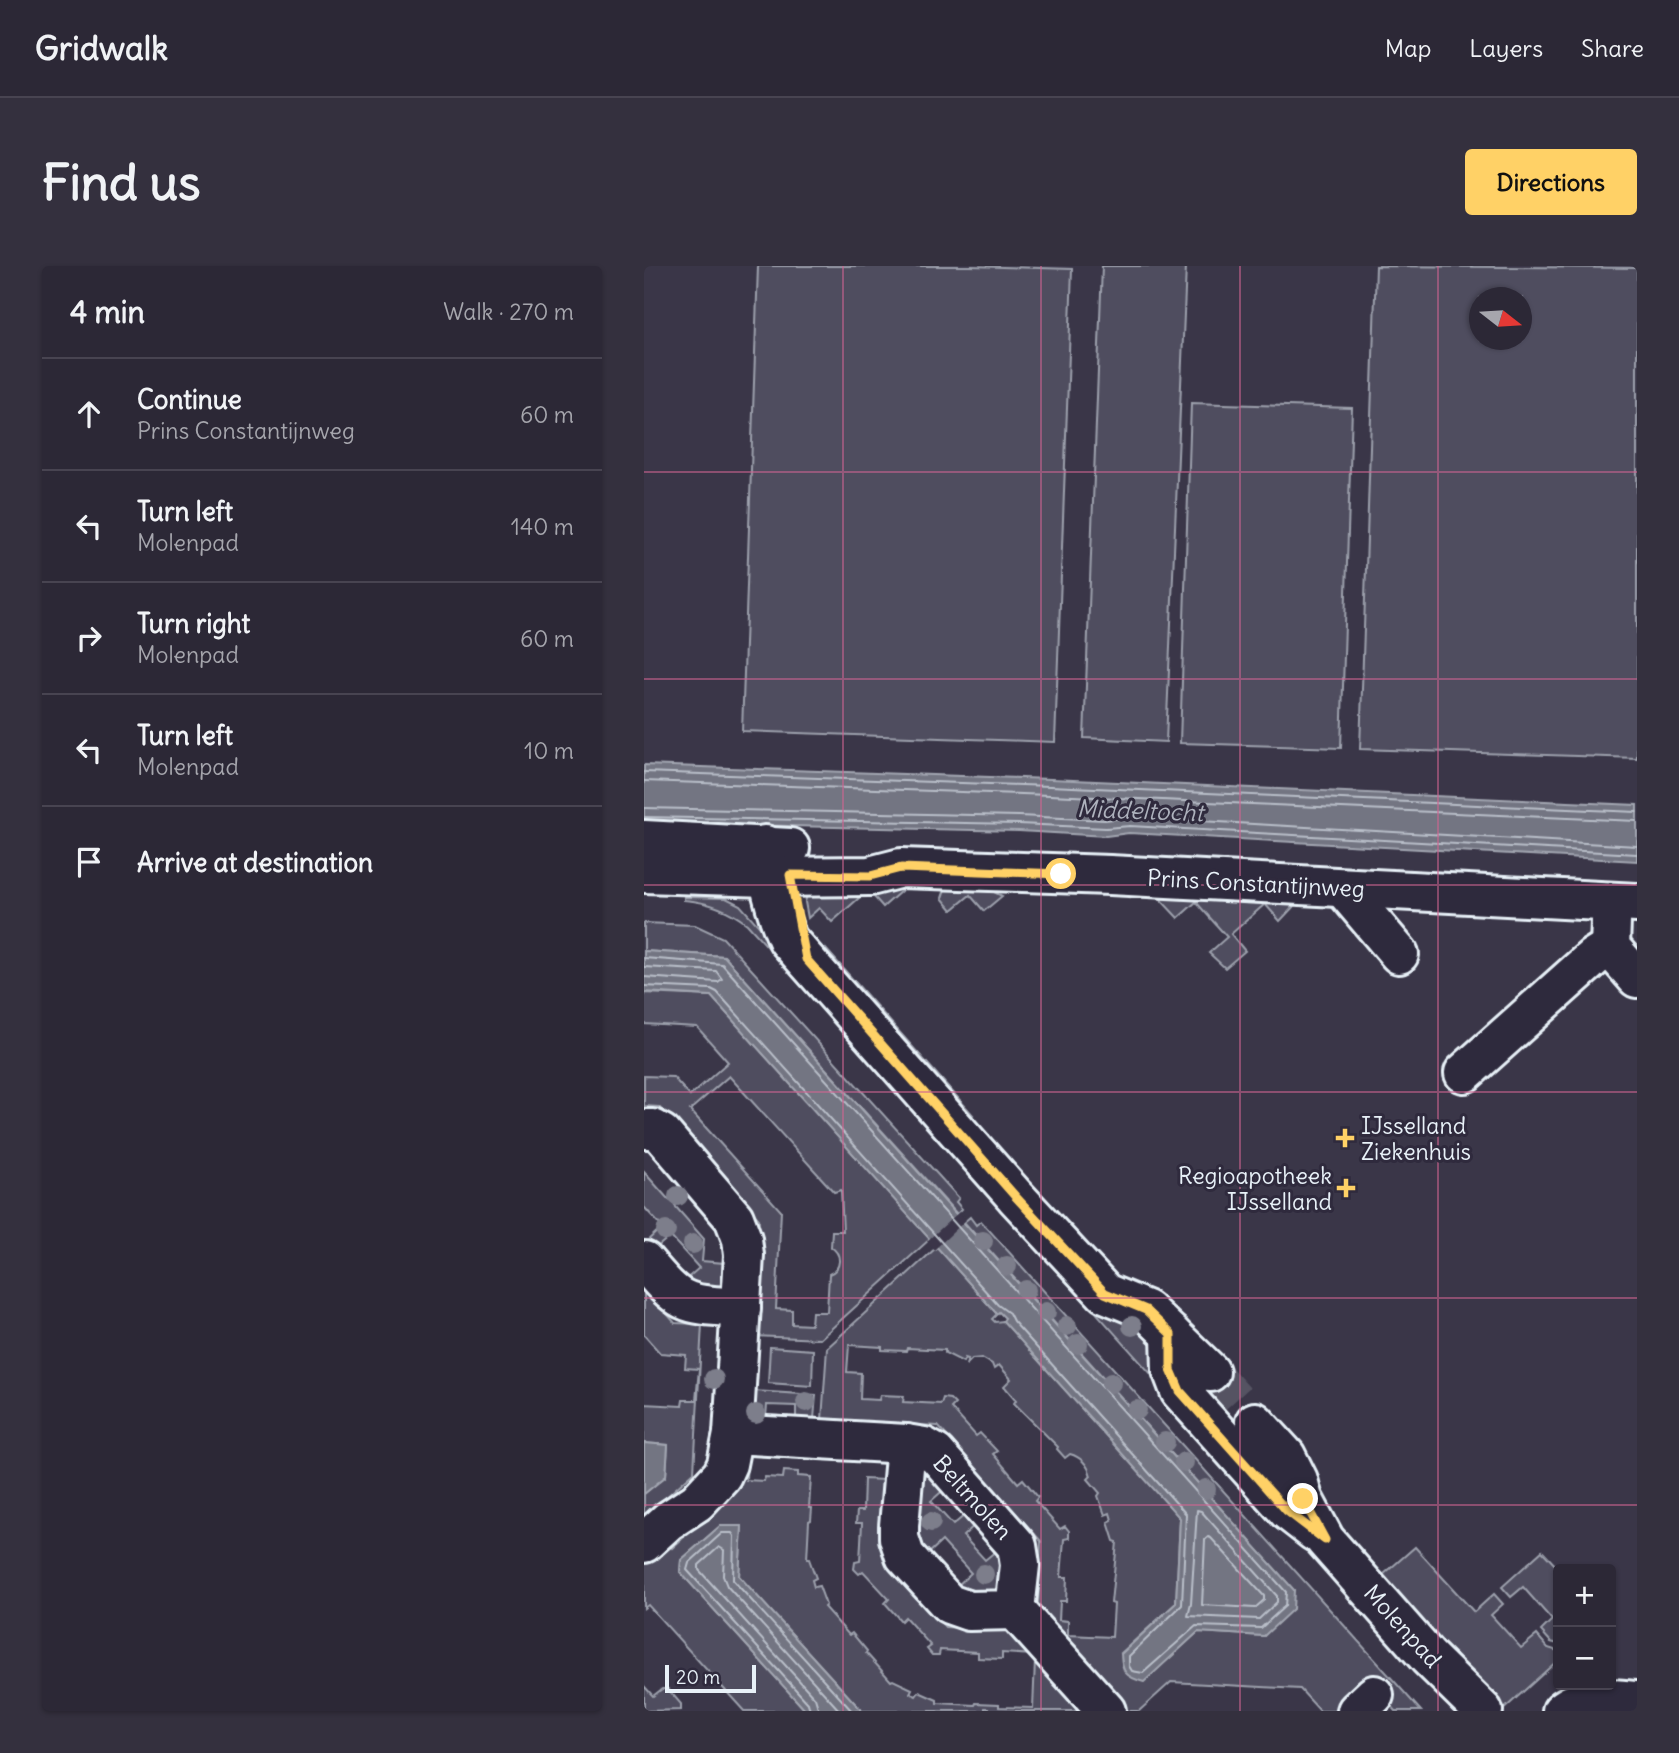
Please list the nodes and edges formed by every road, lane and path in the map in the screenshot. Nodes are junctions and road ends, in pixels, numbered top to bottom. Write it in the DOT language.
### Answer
graph roads {
  1 [pos="644,840"];
  2 [pos="644,856"];
  3 [pos="774,866"];
  4 [pos="644,873"];
  5 [pos="1343,888"];
  6 [pos="1624,902"];
  7 [pos="1610,947"];
  8 [pos="1399,954"];
  9 [pos="1637,978"];
  10 [pos="1464,1073"];
  11 [pos="644,1129"];
  12 [pos="644,1261"];
  13 [pos="741,1308"];
  14 [pos="1171,1334"];
  15 [pos="1210,1372"];
  16 [pos="1255,1422"];
  17 [pos="733,1434"];
  18 [pos="906,1444"];
  19 [pos="1325,1540"];
  20 [pos="644,1543"];
  21 [pos="1015,1610"];
  22 [pos="1637,1701"];
  23 [pos="1106,1711"];
  24 [pos="1483,1711"];
  25 [pos="1562,1711"];
  1 -- 3 [label="street"];
  2 -- 3 [label="street"];
  3 -- 4 [label="street, Prins Constantijnweg"];
  3 -- 5 [label="street, Prins Constantijnweg"];
  3 -- 14 [label="street"];
  5 -- 6 [label="street, Prins Constantijnweg"];
  5 -- 8 [label="street"];
  6 -- 7 [label="street, Prins Constantijnweg"];
  7 -- 9 [label="street"];
  7 -- 10 [label="street"];
  11 -- 13 [label="street"];
  12 -- 13 [label="street"];
  13 -- 17 [label="street"];
  14 -- 15 [label="street"];
  14 -- 19 [label="street, Molenpad"];
  16 -- 19 [label="street, Molenpad"];
  17 -- 18 [label="street, Beltmolen"];
  17 -- 20 [label="street"];
  18 -- 21 [label="street, Beltmolen"];
  18 -- 21 [label="street, Beltmolen"];
  19 -- 24 [label="street, Molenpad"];
  21 -- 23 [label="street"];
  22 -- 25 [label="street"];
}
